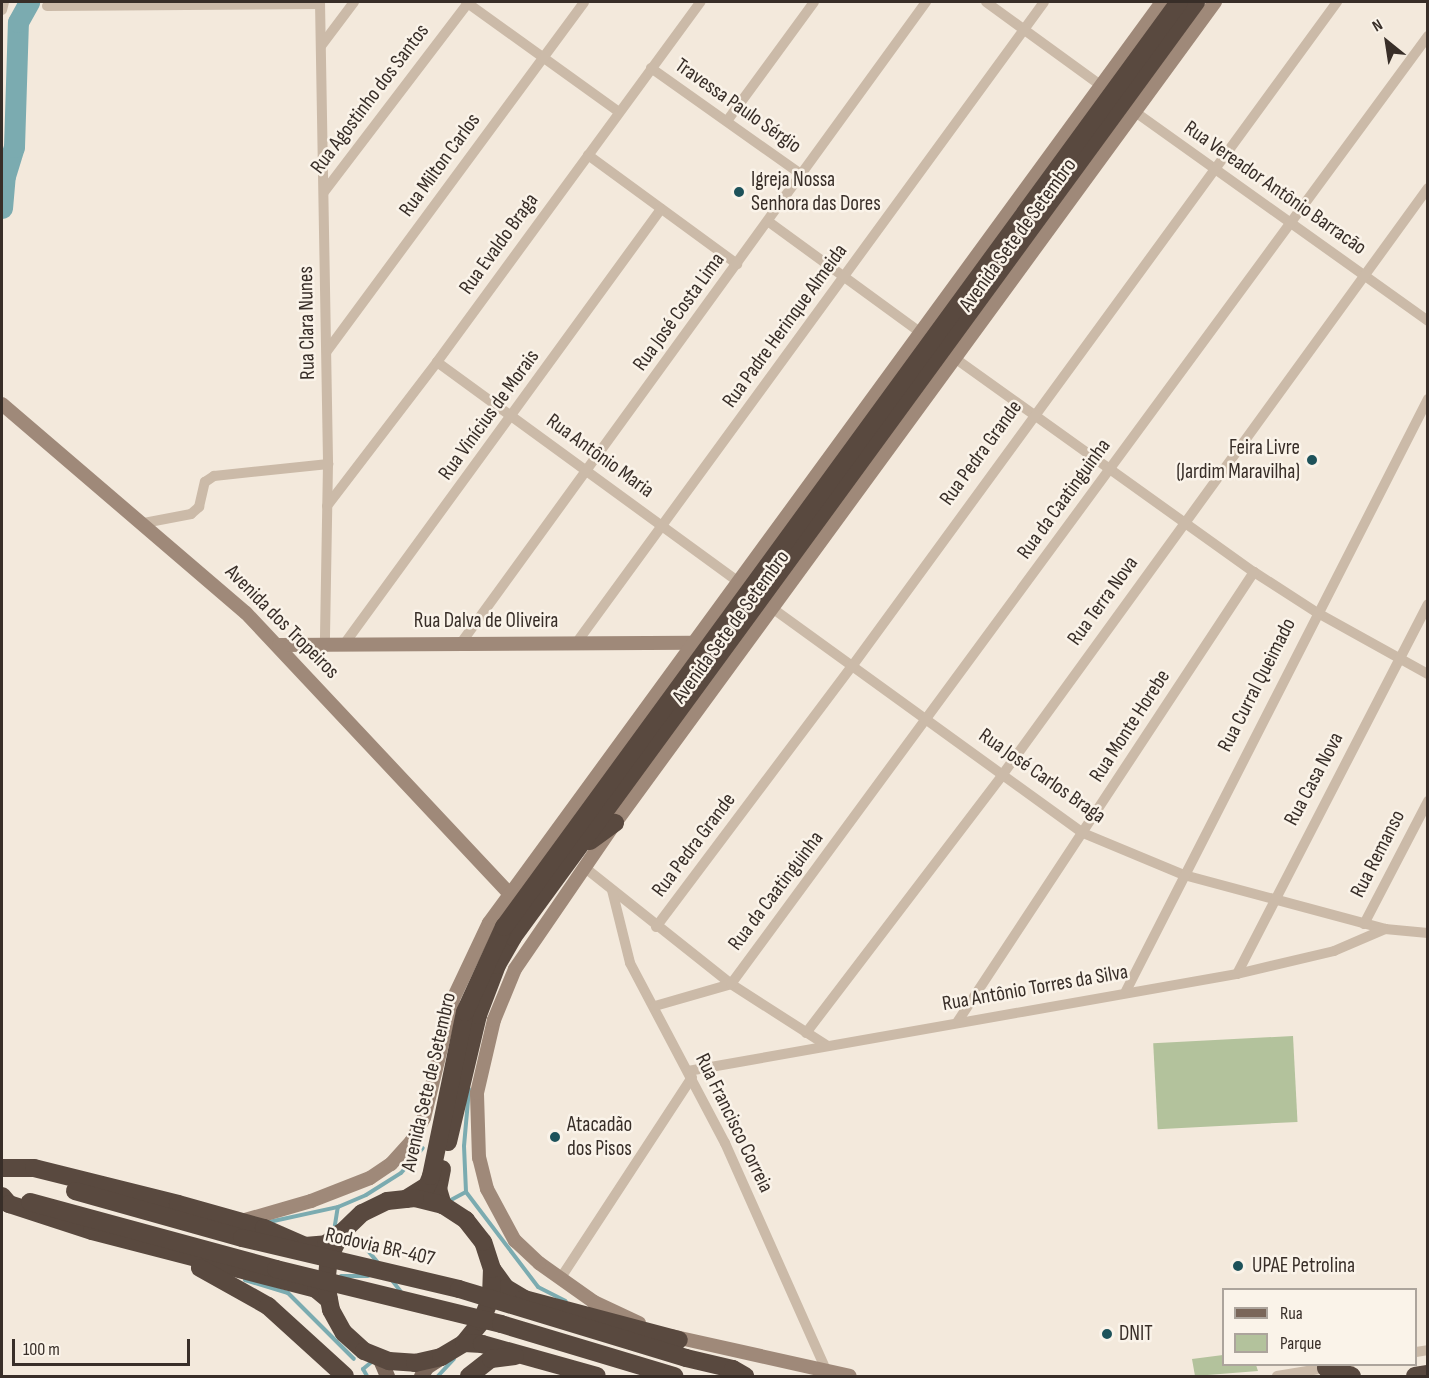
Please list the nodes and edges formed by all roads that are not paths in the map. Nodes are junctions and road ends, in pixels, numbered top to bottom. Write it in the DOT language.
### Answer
graph roads {
  1 [pos="4,2"];
  2 [pos="225,2"];
  3 [pos="354,2"];
  4 [pos="468,2"];
  5 [pos="584,2"];
  6 [pos="700,2"];
  7 [pos="814,2"];
  8 [pos="926,2"];
  9 [pos="986,2"];
  10 [pos="1044,2"];
  11 [pos="1196,2"];
  12 [pos="1215,2"];
  13 [pos="1337,2"];
  14 [pos="135,3"];
  15 [pos="320,3"];
  16 [pos="1171,4"];
  17 [pos="47,6"];
  18 [pos="2,10"];
  19 [pos="1150,18"];
  20 [pos="1024,30"];
  21 [pos="1428,36"];
  22 [pos="321,46"];
  23 [pos="544,57"];
  24 [pos="651,68"];
  25 [pos="1117,98"];
  26 [pos="620,112"];
  27 [pos="727,121"];
  28 [pos="588,155"];
  29 [pos="1213,167"];
  30 [pos="802,175"];
  31 [pos="1428,188"];
  32 [pos="324,192"];
  33 [pos="661,209"];
  34 [pos="769,222"];
  35 [pos="1290,223"];
  36 [pos="738,264"];
  37 [pos="1363,275"];
  38 [pos="844,278"];
  39 [pos="1428,321"];
  40 [pos="920,332"];
  41 [pos="327,351"];
  42 [pos="956,359"];
  43 [pos="437,362"];
  44 [pos="1428,399"];
  45 [pos="2,404"];
  46 [pos="1034,413"];
  47 [pos="513,417"];
  48 [pos="328,464"];
  49 [pos="1110,469"];
  50 [pos="587,471"];
  51 [pos="327,506"];
  52 [pos="1183,522"];
  53 [pos="144,523"];
  54 [pos="663,527"];
  55 [pos="1254,572"];
  56 [pos="739,582"];
  57 [pos="1428,604"];
  58 [pos="772,608"];
  59 [pos="1316,612"];
  60 [pos="577,642"];
  61 [pos="345,643"];
  62 [pos="460,643"];
  63 [pos="694,643"];
  64 [pos="325,644"];
  65 [pos="279,645"];
  66 [pos="1399,659"];
  67 [pos="853,665"];
  68 [pos="1428,674"];
  69 [pos="669,689"];
  70 [pos="927,720"];
  71 [pos="1003,774"];
  72 [pos="1428,801"];
  73 [pos="615,823"];
  74 [pos="1083,833"];
  75 [pos="576,850"];
  76 [pos="584,867"];
  77 [pos="1184,875"];
  78 [pos="612,890"];
  79 [pos="510,894"];
  80 [pos="1273,900"];
  81 [pos="1364,924"];
  82 [pos="656,927"];
  83 [pos="1385,929"];
  84 [pos="1428,933"];
  85 [pos="474,952"];
  86 [pos="1237,974"];
  87 [pos="476,983"];
  88 [pos="731,984"];
  89 [pos="1125,991"];
  90 [pos="655,1006"];
  91 [pos="958,1021"];
  92 [pos="806,1033"];
  93 [pos="826,1045"];
  94 [pos="690,1074"];
  95 [pos="2,1169"];
  96 [pos="2,1196"];
  97 [pos="406,1199"];
  98 [pos="443,1204"];
  99 [pos="238,1222"];
  100 [pos="342,1232"];
  101 [pos="158,1248"];
  102 [pos="492,1269"];
  103 [pos="560,1280"];
  104 [pos="329,1300"];
  105 [pos="679,1340"];
  106 [pos="464,1343"];
  107 [pos="522,1356"];
  108 [pos="379,1357"];
  109 [pos="441,1357"];
  110 [pos="1342,1366"];
  111 [pos="1326,1368"];
  112 [pos="827,1372"];
  113 [pos="1428,1374"];
  114 [pos="345,1377"];
  115 [pos="387,1377"];
  116 [pos="422,1377"];
  117 [pos="469,1377"];
  118 [pos="597,1377"];
  119 [pos="674,1377"];
  120 [pos="746,1377"];
  121 [pos="850,1377"];
  122 [pos="1277,1377"];
  123 [pos="1352,1377"];
  124 [pos="1415,1377"];
  1 -- 18 [label="street"];
  2 -- 14 [label="street"];
  2 -- 15 [label="street"];
  3 -- 22 [label="street"];
  4 -- 23 [label="street"];
  4 -- 32 [label="street, Rua Agostinho dos Santos"];
  5 -- 23 [label="street, Rua Milton Carlos"];
  6 -- 24 [label="street, Rua Evaldo Braga"];
  7 -- 27 [label="street"];
  8 -- 30 [label="street, Rua José Costa Lima"];
  9 -- 20 [label="street, Rua Vereador Antônio Barracão"];
  10 -- 20 [label="street, Rua Padre Herinque Almeida"];
  11 -- 25 [label="highway, Avenida Sete de Setembro"];
  12 -- 25 [label="main road, Avenida Sete de Setembro"];
  13 -- 29 [label="street, Rua Pedra Grande"];
  14 -- 17 [label="street"];
  15 -- 22 [label="street, Rua Clara Nunes"];
  16 -- 19 [label="highway"];
  16 -- 25 [label="highway, Avenida Sete de Setembro"];
  19 -- 25 [label="main road, Avenida Sete de Setembro"];
  20 -- 25 [label="street, Rua Vereador Antônio Barracão"];
  20 -- 38 [label="street, Rua Padre Herinque Almeida"];
  21 -- 35 [label="street, Rua da Caatinguinha"];
  22 -- 32 [label="street, Rua Clara Nunes"];
  23 -- 26 [label="street"];
  23 -- 41 [label="street, Rua Milton Carlos"];
  24 -- 26 [label="street, Rua Evaldo Braga"];
  24 -- 27 [label="street, Travessa Paulo Sérgio"];
  25 -- 29 [label="street, Rua Vereador Antônio Barracão"];
  25 -- 40 [label="main road, Avenida Sete de Setembro"];
  25 -- 42 [label="main road, Avenida Sete de Setembro"];
  25 -- 69 [label="highway, Avenida Sete de Setembro"];
  25 -- 75 [label="highway, Avenida Sete de Setembro"];
  26 -- 28 [label="street, Rua Evaldo Braga"];
  27 -- 30 [label="street, Travessa Paulo Sérgio"];
  28 -- 33 [label="street"];
  28 -- 43 [label="street, Rua Evaldo Braga"];
  29 -- 35 [label="street, Rua Vereador Antônio Barracão"];
  29 -- 46 [label="street, Rua Pedra Grande"];
  30 -- 34 [label="street, Rua José Costa Lima"];
  31 -- 37 [label="street, Rua Terra Nova"];
  32 -- 41 [label="street, Rua Clara Nunes"];
  33 -- 36 [label="street"];
  33 -- 47 [label="street, Rua Vinícius de Morais"];
  34 -- 36 [label="street, Rua José Costa Lima"];
  34 -- 38 [label="street"];
  35 -- 37 [label="street, Rua Vereador Antônio Barracão"];
  35 -- 49 [label="street, Rua da Caatinguinha"];
  36 -- 50 [label="street, Rua José Costa Lima"];
  37 -- 39 [label="street, Rua Vereador Antônio Barracão"];
  37 -- 52 [label="street, Rua Terra Nova"];
  38 -- 40 [label="street"];
  38 -- 54 [label="street, Rua Padre Herinque Almeida"];
  40 -- 56 [label="main road, Avenida Sete de Setembro"];
  41 -- 48 [label="street, Rua Clara Nunes"];
  42 -- 46 [label="street"];
  42 -- 58 [label="main road, Avenida Sete de Setembro"];
  43 -- 47 [label="street, Rua Antônio Maria"];
  43 -- 51 [label="street, Rua Evaldo Braga"];
  44 -- 59 [label="street, Rua Curral Queimado"];
  45 -- 53 [label="main road, Avenida dos Tropeiros"];
  46 -- 49 [label="street"];
  46 -- 67 [label="street, Rua Pedra Grande"];
  47 -- 50 [label="street, Rua Antônio Maria"];
  47 -- 61 [label="street, Rua Vinícius de Morais"];
  48 -- 51 [label="street, Rua Clara Nunes"];
  48 -- 53 [label="street"];
  49 -- 52 [label="street"];
  49 -- 70 [label="street, Rua da Caatinguinha"];
  50 -- 54 [label="street, Rua Antônio Maria"];
  50 -- 62 [label="street, Rua José Costa Lima"];
  51 -- 64 [label="street, Rua Clara Nunes"];
  52 -- 55 [label="street"];
  52 -- 71 [label="street, Rua Terra Nova"];
  53 -- 65 [label="main road, Avenida dos Tropeiros"];
  54 -- 56 [label="street, Rua Antônio Maria"];
  54 -- 60 [label="street, Rua Padre Herinque Almeida"];
  55 -- 59 [label="street"];
  55 -- 74 [label="street, Rua Monte Horebe"];
  56 -- 63 [label="main road, Avenida Sete de Setembro"];
  57 -- 66 [label="street, Rua Casa Nova"];
  58 -- 67 [label="street, Rua José Carlos Braga"];
  58 -- 73 [label="main road, Avenida Sete de Setembro"];
  59 -- 66 [label="street"];
  59 -- 77 [label="street, Rua Curral Queimado"];
  60 -- 62 [label="main road, Rua Dalva de Oliveira"];
  60 -- 63 [label="main road, Rua Dalva de Oliveira"];
  61 -- 62 [label="main road, Rua Dalva de Oliveira"];
  61 -- 64 [label="main road, Rua Dalva de Oliveira"];
  63 -- 69 [label="main road, Avenida Sete de Setembro"];
  64 -- 65 [label="main road, Rua Dalva de Oliveira"];
  65 -- 79 [label="main road, Avenida dos Tropeiros"];
  66 -- 68 [label="street"];
  66 -- 80 [label="street, Rua Casa Nova"];
  67 -- 70 [label="street, Rua José Carlos Braga"];
  67 -- 82 [label="street, Rua Pedra Grande"];
  69 -- 79 [label="main road, Avenida Sete de Setembro"];
  69 -- 87 [label="highway, Avenida Sete de Setembro"];
  70 -- 71 [label="street, Rua José Carlos Braga"];
  70 -- 88 [label="street, Rua da Caatinguinha"];
  71 -- 74 [label="street, Rua José Carlos Braga"];
  71 -- 92 [label="street, Rua Terra Nova"];
  72 -- 81 [label="street, Rua Remanso"];
  73 -- 75 [label="highway"];
  73 -- 76 [label="main road, Avenida Sete de Setembro"];
  74 -- 77 [label="street, Rua José Carlos Braga"];
  74 -- 91 [label="street, Rua Monte Horebe"];
  75 -- 98 [label="highway, Avenida Sete de Setembro"];
  76 -- 78 [label="street"];
  76 -- 103 [label="main road, Avenida Sete de Setembro"];
  77 -- 80 [label="street, Rua José Carlos Braga"];
  77 -- 89 [label="street, Rua Curral Queimado"];
  78 -- 82 [label="street"];
  78 -- 90 [label="street, Rua Francisco Correia"];
  79 -- 85 [label="main road, Avenida Sete de Setembro"];
  80 -- 81 [label="street, Rua José Carlos Braga"];
  80 -- 86 [label="street, Rua Casa Nova"];
  81 -- 83 [label="street, Rua José Carlos Braga"];
  82 -- 88 [label="street"];
  83 -- 84 [label="street, Rua José Carlos Braga"];
  83 -- 86 [label="street, Rua Antônio Torres da Silva"];
  85 -- 87 [label="highway"];
  85 -- 99 [label="main road, Avenida Sete de Setembro"];
  86 -- 89 [label="street, Rua Antônio Torres da Silva"];
  87 -- 97 [label="highway, Avenida Sete de Setembro"];
  88 -- 90 [label="street"];
  88 -- 92 [label="street"];
  89 -- 91 [label="street, Rua Antônio Torres da Silva"];
  90 -- 94 [label="street, Rua Francisco Correia"];
  91 -- 93 [label="street, Rua Antônio Torres da Silva"];
  92 -- 93 [label="street"];
  93 -- 94 [label="street, Rua Antônio Torres da Silva"];
  94 -- 103 [label="street"];
  94 -- 112 [label="street, Rua Francisco Correia"];
  95 -- 99 [label="highway"];
  95 -- 120 [label="highway, Rodovia BR-407, bridge"];
  96 -- 101 [label="highway"];
  96 -- 119 [label="highway, bridge"];
  97 -- 98 [label="highway"];
  97 -- 100 [label="highway"];
  98 -- 102 [label="highway"];
  99 -- 100 [label="highway"];
  100 -- 104 [label="highway"];
  101 -- 104 [label="highway"];
  101 -- 114 [label="highway"];
  102 -- 105 [label="highway"];
  102 -- 106 [label="highway"];
  103 -- 105 [label="main road, Avenida Sete de Setembro"];
  104 -- 108 [label="highway"];
  105 -- 112 [label="main road, Avenida Sete de Setembro"];
  106 -- 107 [label="highway"];
  106 -- 109 [label="highway"];
  107 -- 117 [label="highway"];
  107 -- 118 [label="highway"];
  108 -- 109 [label="highway"];
  108 -- 115 [label="main road"];
  109 -- 116 [label="main road"];
  110 -- 111 [label="street"];
  111 -- 122 [label="street"];
  111 -- 123 [label="highway"];
  112 -- 121 [label="main road, Avenida Sete de Setembro"];
  113 -- 124 [label="highway"];
}
